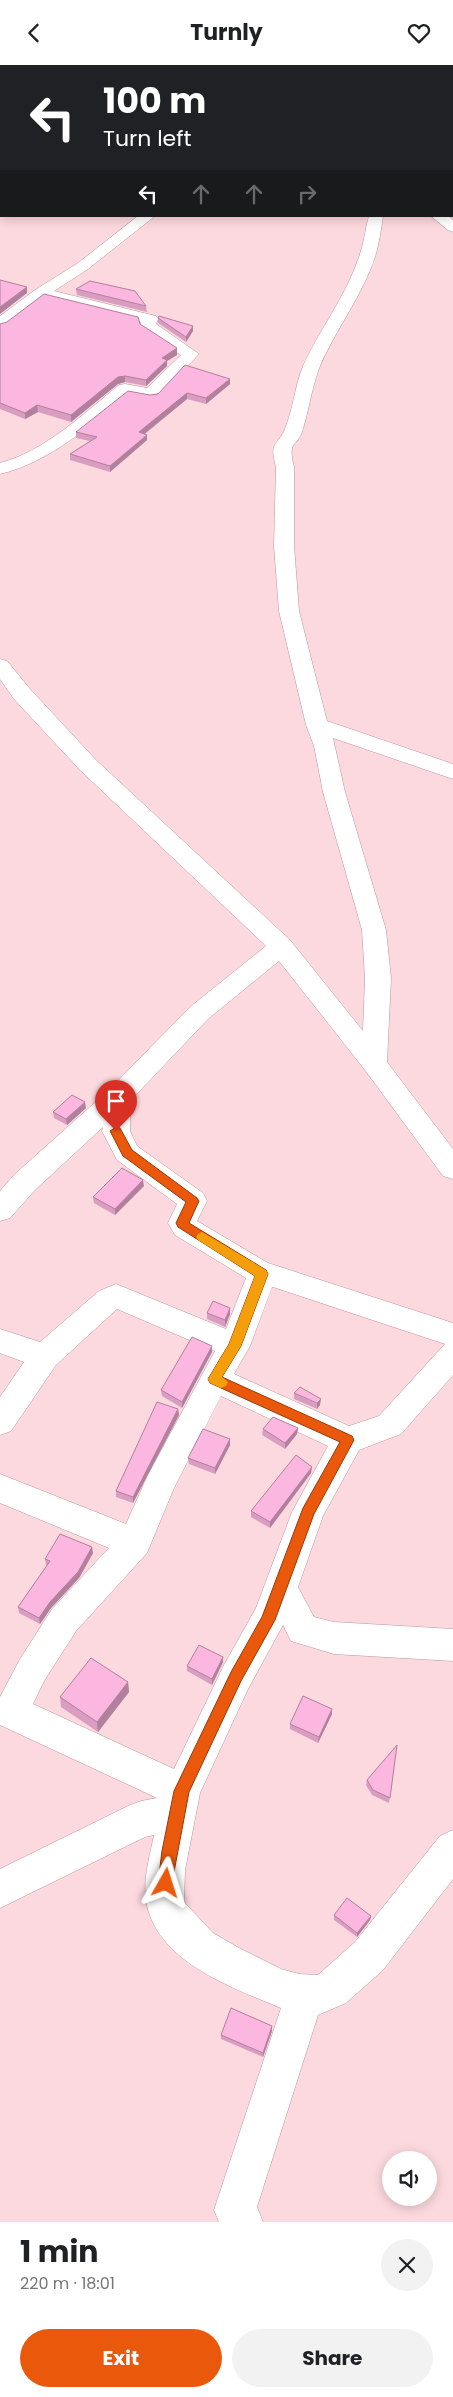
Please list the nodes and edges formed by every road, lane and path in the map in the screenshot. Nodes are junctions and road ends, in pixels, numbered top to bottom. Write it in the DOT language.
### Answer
graph roads {
  1 [pos="147,217"];
  2 [pos="376,217"];
  3 [pos="439,217"];
  4 [pos="453,227"];
  5 [pos="41,293"];
  6 [pos="0,324"];
  7 [pos="0,469"];
  8 [pos="0,665"];
  9 [pos="317,725"];
  10 [pos="453,772"];
  11 [pos="281,946"];
  12 [pos="374,1063"];
  13 [pos="118,1097"];
  14 [pos="453,1169"];
  15 [pos="13,1180"];
  16 [pos="0,1210"];
  17 [pos="262,1274"];
  18 [pos="453,1335"];
  19 [pos="0,1341"];
  20 [pos="235,1346"];
  21 [pos="453,1353"];
  22 [pos="45,1355"];
  23 [pos="214,1379"];
  24 [pos="0,1422"];
  25 [pos="348,1440"];
  26 [pos="0,1488"];
  27 [pos="135,1543"];
  28 [pos="280,1587"];
  29 [pos="453,1645"];
  30 [pos="179,1802"];
  31 [pos="453,1849"];
  32 [pos="0,1889"];
  33 [pos="304,1996"];
  34 [pos="242,2222"];
  1 -- 5 [label="street"];
  2 -- 9 [label="street"];
  3 -- 4 [label="street"];
  5 -- 6 [label="street"];
  5 -- 7 [label="street"];
  8 -- 11 [label="street"];
  9 -- 10 [label="street"];
  9 -- 12 [label="street"];
  11 -- 12 [label="street"];
  11 -- 13 [label="street"];
  12 -- 14 [label="street"];
  13 -- 15 [label="street"];
  13 -- 17 [label="street"];
  15 -- 16 [label="street"];
  17 -- 18 [label="street"];
  17 -- 20 [label="street"];
  19 -- 22 [label="street"];
  20 -- 22 [label="street"];
  20 -- 23 [label="street"];
  21 -- 25 [label="street"];
  22 -- 24 [label="street"];
  23 -- 25 [label="street"];
  23 -- 27 [label="street"];
  25 -- 28 [label="street"];
  26 -- 27 [label="street"];
  27 -- 30 [label="street"];
  28 -- 29 [label="street"];
  28 -- 30 [label="street"];
  30 -- 32 [label="street"];
  30 -- 33 [label="street"];
  31 -- 33 [label="street"];
  33 -- 34 [label="street"];
}
